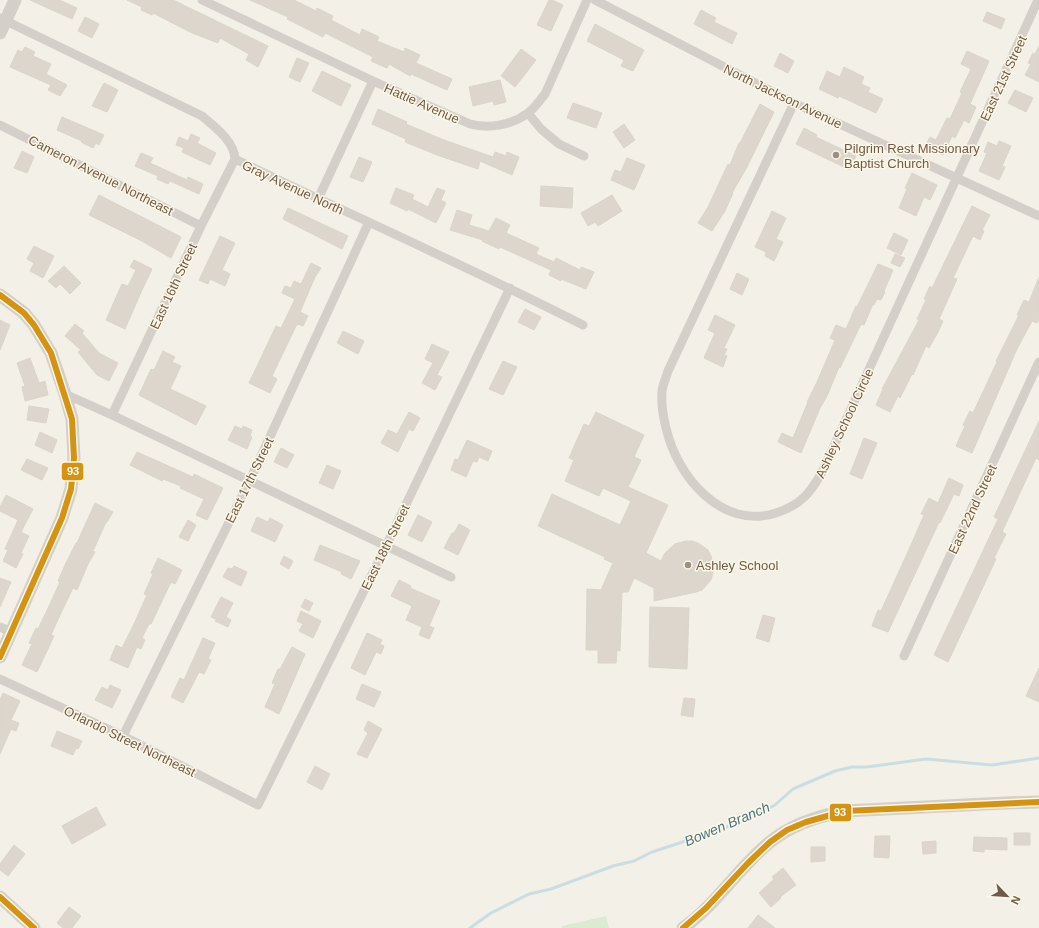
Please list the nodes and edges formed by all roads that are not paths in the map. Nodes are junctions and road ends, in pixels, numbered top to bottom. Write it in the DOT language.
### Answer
graph roads {
  1 [pos="15,0"];
  2 [pos="202,0"];
  3 [pos="587,0"];
  4 [pos="596,0"];
  5 [pos="1038,0"];
  6 [pos="3,19"];
  7 [pos="0,33"];
  8 [pos="373,81"];
  9 [pos="794,102"];
  10 [pos="528,113"];
  11 [pos="0,125"];
  12 [pos="584,156"];
  13 [pos="235,159"];
  14 [pos="956,178"];
  15 [pos="318,199"];
  16 [pos="1039,216"];
  17 [pos="370,222"];
  18 [pos="201,226"];
  19 [pos="510,288"];
  20 [pos="0,295"];
  21 [pos="583,325"];
  22 [pos="1039,362"];
  23 [pos="65,394"];
  24 [pos="112,415"];
  25 [pos="250,480"];
  26 [pos="386,546"];
  27 [pos="451,577"];
  28 [pos="6,630"];
  29 [pos="904,656"];
  30 [pos="0,657"];
  31 [pos="0,679"];
  32 [pos="123,736"];
  33 [pos="1039,802"];
  34 [pos="258,805"];
  35 [pos="0,897"];
  36 [pos="34,928"];
  37 [pos="683,928"];
  1 -- 6 [label="street"];
  2 -- 8 [label="street, Hattie Avenue"];
  3 -- 10 [label="street, Hattie Avenue"];
  4 -- 9 [label="street, North Jackson Avenue"];
  5 -- 14 [label="street, East 21st Street"];
  6 -- 7 [label="street"];
  6 -- 13 [label="street, Gray Avenue North"];
  8 -- 10 [label="street, Hattie Avenue"];
  8 -- 15 [label="street"];
  9 -- 14 [label="street, North Jackson Avenue"];
  9 -- 14 [label="street, Ashley School Circle"];
  10 -- 12 [label="street"];
  11 -- 18 [label="street, Cameron Avenue Northeast"];
  13 -- 15 [label="street, Gray Avenue North"];
  13 -- 18 [label="street, East 16th Street"];
  14 -- 16 [label="street, North Jackson Avenue"];
  15 -- 17 [label="street, Gray Avenue North"];
  17 -- 19 [label="street, Gray Avenue North"];
  17 -- 25 [label="street, East 17th Street"];
  18 -- 24 [label="street, East 16th Street"];
  19 -- 21 [label="street, Gray Avenue North"];
  19 -- 26 [label="street, East 18th Street"];
  20 -- 23 [label="street"];
  22 -- 29 [label="street, East 22nd Street"];
  23 -- 24 [label="street"];
  23 -- 28 [label="street"];
  24 -- 25 [label="street"];
  25 -- 26 [label="street"];
  25 -- 32 [label="street, East 17th Street"];
  26 -- 27 [label="street"];
  26 -- 34 [label="street, East 18th Street"];
  28 -- 30 [label="street"];
  31 -- 32 [label="street, Orlando Street Northeast"];
  32 -- 34 [label="street, Orlando Street Northeast"];
  33 -- 37 [label="street"];
  35 -- 36 [label="street"];
}
